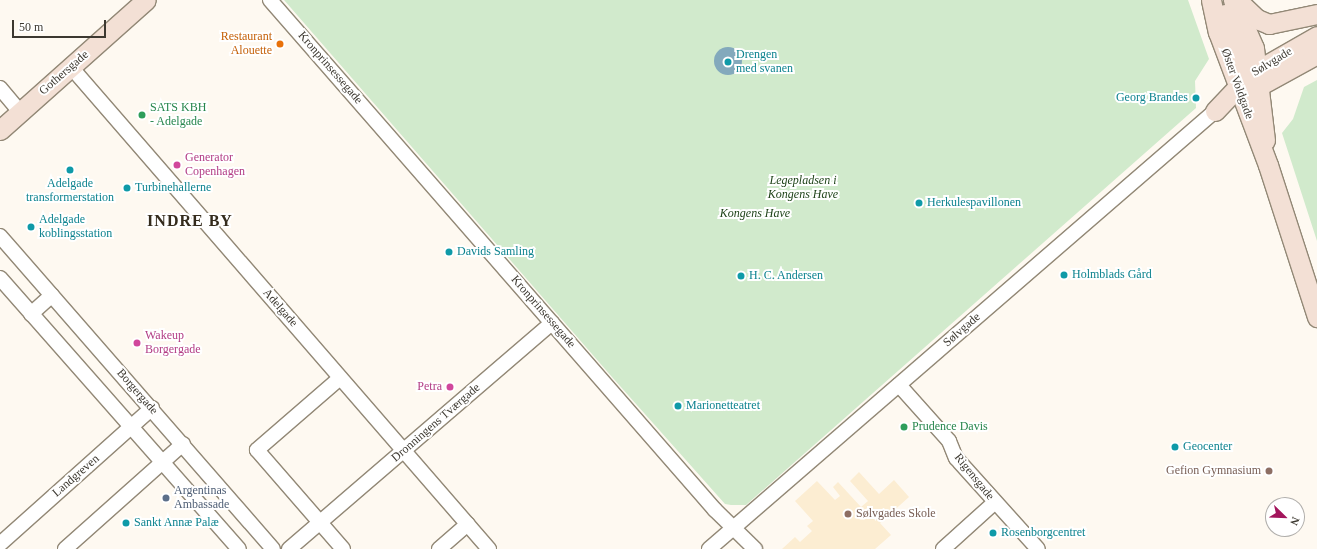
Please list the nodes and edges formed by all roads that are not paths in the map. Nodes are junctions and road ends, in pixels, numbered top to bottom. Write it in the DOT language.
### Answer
graph roads {
  1 [pos="146,0"];
  2 [pos="270,0"];
  3 [pos="1211,0"];
  4 [pos="1219,0"];
  5 [pos="1233,0"];
  6 [pos="1237,0"];
  7 [pos="1317,14"];
  8 [pos="1317,36"];
  9 [pos="1317,54"];
  10 [pos="71,67"];
  11 [pos="1248,82"];
  12 [pos="0,88"];
  13 [pos="1215,111"];
  14 [pos="20,112"];
  15 [pos="0,130"];
  16 [pos="0,236"];
  17 [pos="0,278"];
  18 [pos="52,295"];
  19 [pos="31,314"];
  20 [pos="1317,317"];
  21 [pos="552,323"];
  22 [pos="340,378"];
  23 [pos="899,385"];
  24 [pos="152,408"];
  25 [pos="131,428"];
  26 [pos="183,444"];
  27 [pos="404,451"];
  28 [pos="162,462"];
  29 [pos="995,502"];
  30 [pos="320,523"];
  31 [pos="468,524"];
  32 [pos="735,526"];
  33 [pos="0,544"];
  34 [pos="65,549"];
  35 [pos="239,549"];
  36 [pos="273,549"];
  37 [pos="289,549"];
  38 [pos="343,549"];
  39 [pos="439,549"];
  40 [pos="489,549"];
  41 [pos="709,549"];
  42 [pos="755,549"];
  43 [pos="943,549"];
  44 [pos="1038,549"];
  1 -- 10 [label="street, Gothersgade"];
  2 -- 21 [label="street, Kronprinsessegade"];
  3 -- 11 [label="street, Øster Voldgade"];
  4 -- 11 [label="street"];
  5 -- 11 [label="street, Øster Voldgade"];
  6 -- 7 [label="street"];
  8 -- 11 [label="street, Sølvgade"];
  9 -- 11 [label="street, Sølvgade"];
  10 -- 14 [label="street, Gothersgade"];
  10 -- 22 [label="street, Adelgade"];
  11 -- 13 [label="street, Sølvgade"];
  11 -- 20 [label="street, Øster Voldgade"];
  12 -- 14 [label="street"];
  13 -- 23 [label="street, Sølvgade"];
  14 -- 15 [label="street, Gothersgade"];
  16 -- 18 [label="street, Borgergade"];
  17 -- 19 [label="street"];
  18 -- 19 [label="street"];
  18 -- 24 [label="street, Borgergade"];
  19 -- 25 [label="street"];
  21 -- 27 [label="street, Dronningens Tværgade"];
  21 -- 32 [label="street, Kronprinsessegade"];
  22 -- 27 [label="street, Adelgade"];
  22 -- 30 [label="street"];
  23 -- 29 [label="street, Rigensgade"];
  23 -- 32 [label="street, Sølvgade"];
  24 -- 25 [label="street, Landgreven"];
  24 -- 26 [label="street, Borgergade"];
  25 -- 28 [label="street"];
  25 -- 33 [label="street, Landgreven"];
  26 -- 28 [label="street"];
  26 -- 36 [label="street, Borgergade"];
  27 -- 30 [label="street, Dronningens Tværgade"];
  27 -- 31 [label="street, Adelgade"];
  28 -- 34 [label="street"];
  28 -- 35 [label="street"];
  29 -- 43 [label="street"];
  29 -- 44 [label="street, Rigensgade"];
  30 -- 37 [label="street, Dronningens Tværgade"];
  30 -- 38 [label="street"];
  31 -- 39 [label="street"];
  31 -- 40 [label="street, Adelgade"];
  32 -- 41 [label="street, Sølvgade"];
  32 -- 42 [label="street, Kronprinsessegade"];
}
